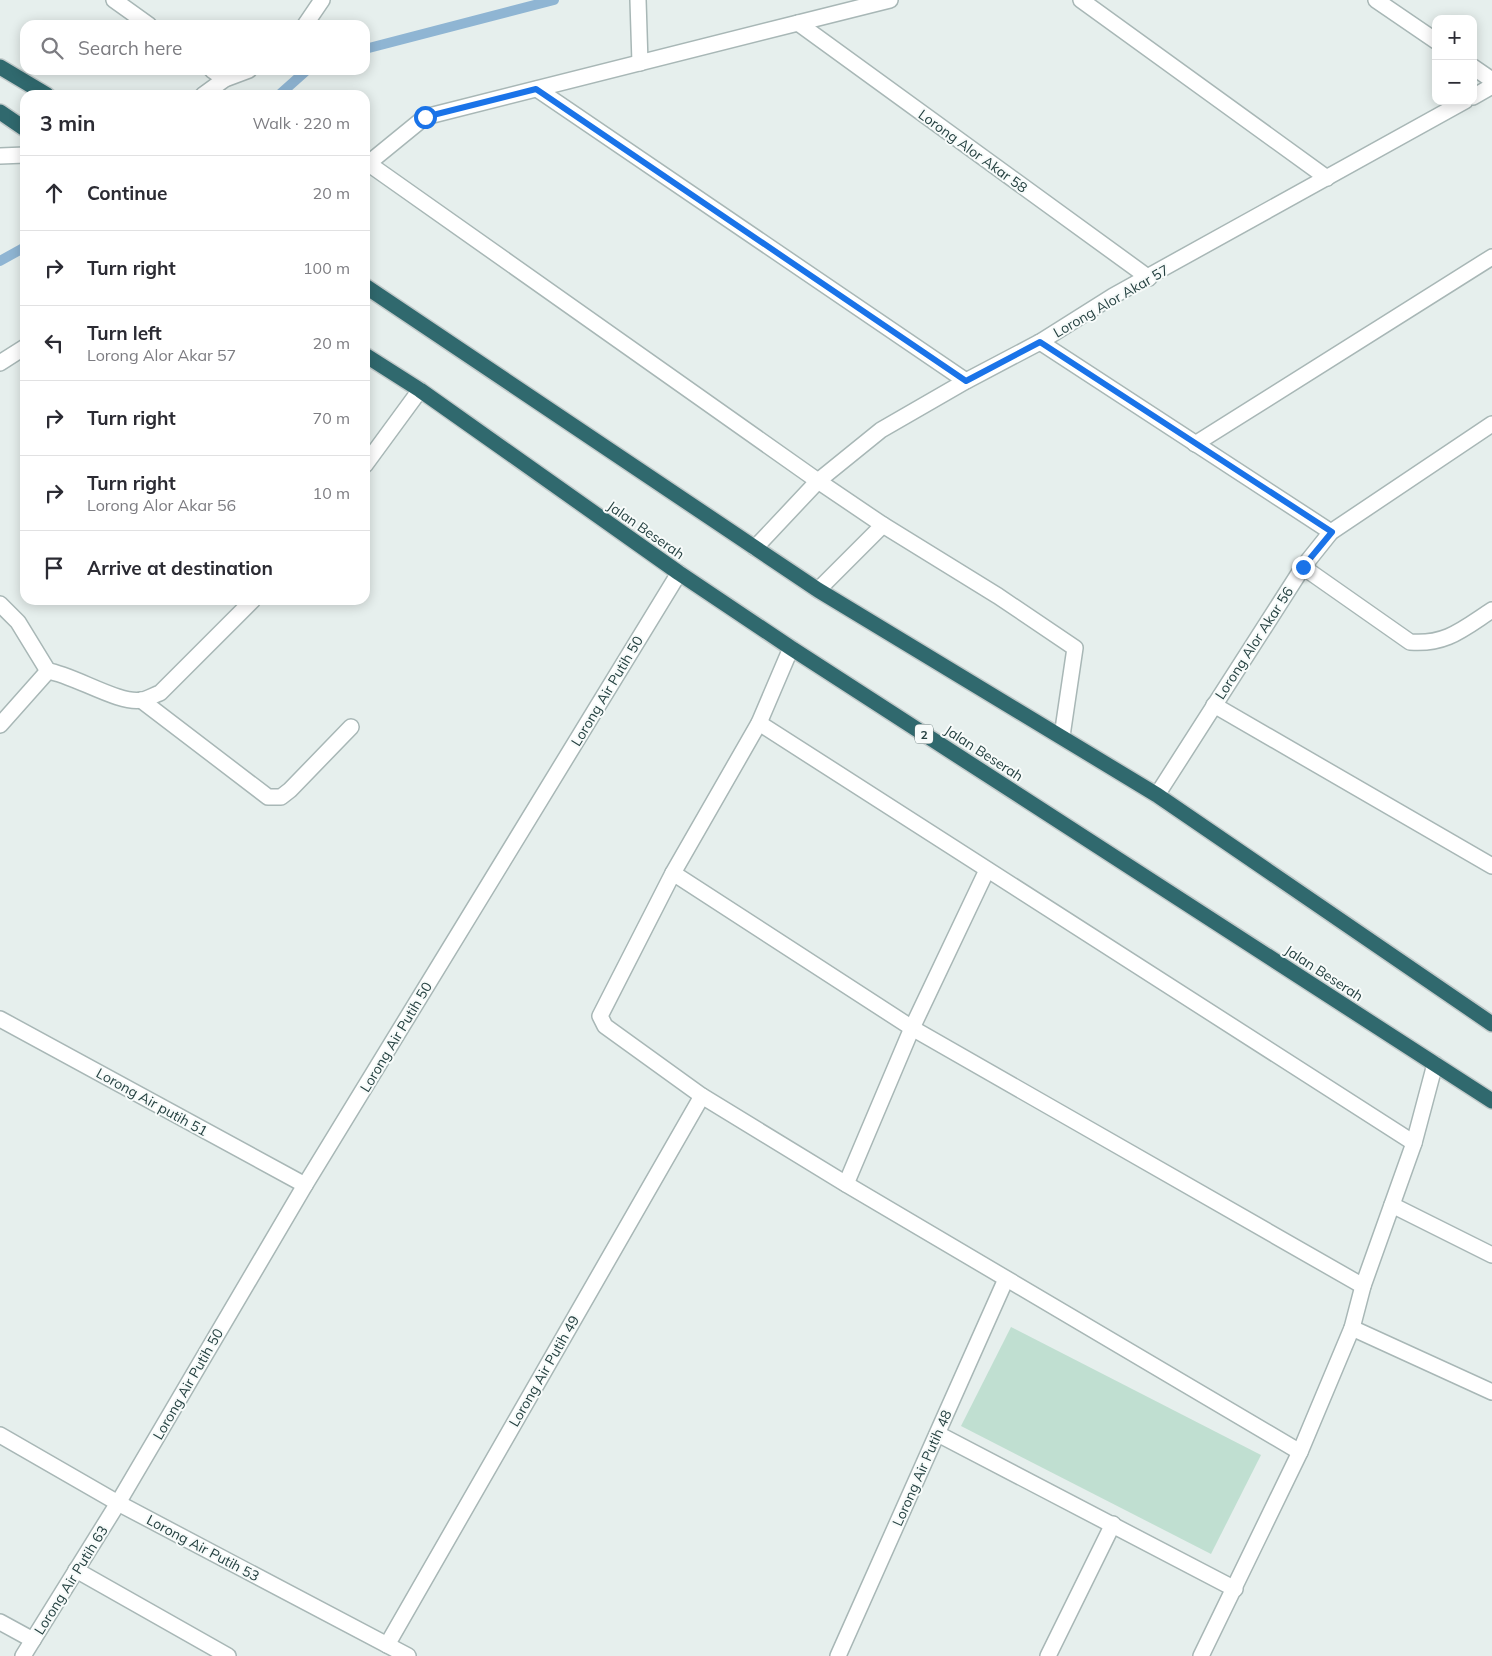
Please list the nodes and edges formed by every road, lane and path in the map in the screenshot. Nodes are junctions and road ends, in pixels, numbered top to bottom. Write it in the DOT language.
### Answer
graph roads {
  1 [pos="114,0"];
  2 [pos="322,0"];
  3 [pos="638,0"];
  4 [pos="890,0"];
  5 [pos="1081,0"];
  6 [pos="1376,0"];
  7 [pos="143,20"];
  8 [pos="308,20"];
  9 [pos="798,23"];
  10 [pos="1432,38"];
  11 [pos="640,63"];
  12 [pos="0,67"];
  13 [pos="1477,70"];
  14 [pos="219,75"];
  15 [pos="236,75"];
  16 [pos="225,79"];
  17 [pos="1492,80"];
  18 [pos="1492,86"];
  19 [pos="536,89"];
  20 [pos="39,90"];
  21 [pos="210,90"];
  22 [pos="1477,95"];
  23 [pos="1459,105"];
  24 [pos="0,112"];
  25 [pos="20,126"];
  26 [pos="20,155"];
  27 [pos="0,156"];
  28 [pos="370,163"];
  29 [pos="370,167"];
  30 [pos="1327,178"];
  31 [pos="1492,258"];
  32 [pos="1149,278"];
  33 [pos="370,289"];
  34 [pos="1040,342"];
  35 [pos="20,350"];
  36 [pos="370,358"];
  37 [pos="0,363"];
  38 [pos="966,381"];
  39 [pos="420,390"];
  40 [pos="1492,424"];
  41 [pos="1194,444"];
  42 [pos="370,458"];
  43 [pos="818,481"];
  44 [pos="883,526"];
  45 [pos="1332,532"];
  46 [pos="755,548"];
  47 [pos="1303,567"];
  48 [pos="679,573"];
  49 [pos="818,590"];
  50 [pos="0,604"];
  51 [pos="248,605"];
  52 [pos="1492,610"];
  53 [pos="791,648"];
  54 [pos="48,671"];
  55 [pos="141,700"];
  56 [pos="1214,705"];
  57 [pos="759,723"];
  58 [pos="0,726"];
  59 [pos="351,727"];
  60 [pos="1062,736"];
  61 [pos="1157,795"];
  62 [pos="1492,866"];
  63 [pos="987,870"];
  64 [pos="673,874"];
  65 [pos="0,1019"];
  66 [pos="1492,1024"];
  67 [pos="912,1028"];
  68 [pos="1434,1064"];
  69 [pos="702,1096"];
  70 [pos="1492,1101"];
  71 [pos="1414,1143"];
  72 [pos="846,1184"];
  73 [pos="305,1185"];
  74 [pos="1392,1205"];
  75 [pos="1492,1255"];
  76 [pos="1006,1279"];
  77 [pos="1363,1286"];
  78 [pos="1352,1328"];
  79 [pos="1492,1392"];
  80 [pos="938,1434"];
  81 [pos="0,1435"];
  82 [pos="1300,1452"];
  83 [pos="118,1503"];
  84 [pos="1113,1524"];
  85 [pos="76,1570"];
  86 [pos="1235,1589"];
  87 [pos="0,1622"];
  88 [pos="33,1640"];
  89 [pos="387,1646"];
  90 [pos="23,1656"];
  91 [pos="228,1656"];
  92 [pos="408,1656"];
  93 [pos="838,1656"];
  94 [pos="1048,1656"];
  95 [pos="1201,1656"];
  1 -- 7 [label="street"];
  2 -- 8 [label="street"];
  3 -- 11 [label="street"];
  4 -- 9 [label="street"];
  5 -- 30 [label="street"];
  6 -- 10 [label="street"];
  9 -- 11 [label="street"];
  9 -- 32 [label="street, Lorong Alor Akar 58"];
  11 -- 19 [label="street"];
  12 -- 20 [label="highway"];
  13 -- 17 [label="street"];
  14 -- 16 [label="street"];
  15 -- 16 [label="street"];
  16 -- 21 [label="street"];
  18 -- 22 [label="street"];
  19 -- 28 [label="street"];
  19 -- 38 [label="street"];
  23 -- 30 [label="street, Lorong Alor Akar 57"];
  24 -- 25 [label="highway"];
  26 -- 27 [label="street"];
  29 -- 43 [label="street"];
  30 -- 32 [label="street, Lorong Alor Akar 57"];
  31 -- 41 [label="street"];
  32 -- 34 [label="street, Lorong Alor Akar 57"];
  33 -- 46 [label="highway"];
  34 -- 38 [label="street, Lorong Alor Akar 57"];
  34 -- 41 [label="street"];
  35 -- 37 [label="street"];
  36 -- 39 [label="highway, Jalan Beserah / 2"];
  38 -- 43 [label="street, Lorong Alor Akar 57"];
  39 -- 42 [label="street"];
  39 -- 48 [label="highway, Jalan Beserah / 2"];
  40 -- 45 [label="street, Lorong Alor Akar 56"];
  41 -- 45 [label="street"];
  43 -- 44 [label="street"];
  43 -- 46 [label="street, Lorong Alor Akar 57"];
  44 -- 49 [label="street"];
  44 -- 60 [label="street"];
  45 -- 47 [label="street, Lorong Alor Akar 56"];
  46 -- 49 [label="highway"];
  47 -- 52 [label="street"];
  47 -- 56 [label="street, Lorong Alor Akar 56"];
  48 -- 53 [label="highway, Jalan Beserah / 2"];
  48 -- 73 [label="street, Lorong Air Putih 50"];
  49 -- 60 [label="highway"];
  50 -- 54 [label="street"];
  51 -- 55 [label="street"];
  53 -- 57 [label="street"];
  53 -- 68 [label="highway, Jalan Beserah / 2"];
  54 -- 55 [label="street"];
  54 -- 58 [label="street"];
  55 -- 59 [label="street"];
  56 -- 61 [label="street, Lorong Alor Akar 56"];
  56 -- 62 [label="street"];
  57 -- 63 [label="street"];
  57 -- 64 [label="street"];
  60 -- 61 [label="highway"];
  61 -- 66 [label="highway"];
  63 -- 67 [label="street"];
  63 -- 71 [label="street"];
  64 -- 67 [label="street"];
  64 -- 69 [label="street"];
  65 -- 73 [label="street, Lorong Air putih 51"];
  67 -- 72 [label="street"];
  67 -- 77 [label="street"];
  68 -- 70 [label="highway, Jalan Beserah / 2"];
  68 -- 71 [label="street"];
  69 -- 72 [label="street"];
  69 -- 89 [label="street, Lorong Air Putih 49"];
  71 -- 74 [label="street"];
  72 -- 76 [label="street"];
  73 -- 83 [label="street, Lorong Air Putih 50"];
  74 -- 75 [label="street"];
  74 -- 77 [label="street"];
  76 -- 80 [label="street, Lorong Air Putih 48"];
  76 -- 82 [label="street"];
  77 -- 78 [label="street"];
  78 -- 79 [label="street"];
  78 -- 82 [label="street"];
  80 -- 84 [label="street"];
  80 -- 93 [label="street, Lorong Air Putih 48"];
  81 -- 83 [label="street, Lorong Air Putih 53"];
  82 -- 86 [label="street"];
  83 -- 85 [label="street, Lorong Air Putih 63"];
  83 -- 89 [label="street, Lorong Air Putih 53"];
  84 -- 86 [label="street"];
  84 -- 94 [label="street"];
  85 -- 88 [label="street, Lorong Air Putih 63"];
  85 -- 91 [label="street"];
  86 -- 95 [label="street"];
  87 -- 88 [label="street"];
  88 -- 90 [label="street, Lorong Air Putih 63"];
  89 -- 92 [label="street, Lorong Air Putih 53"];
}
